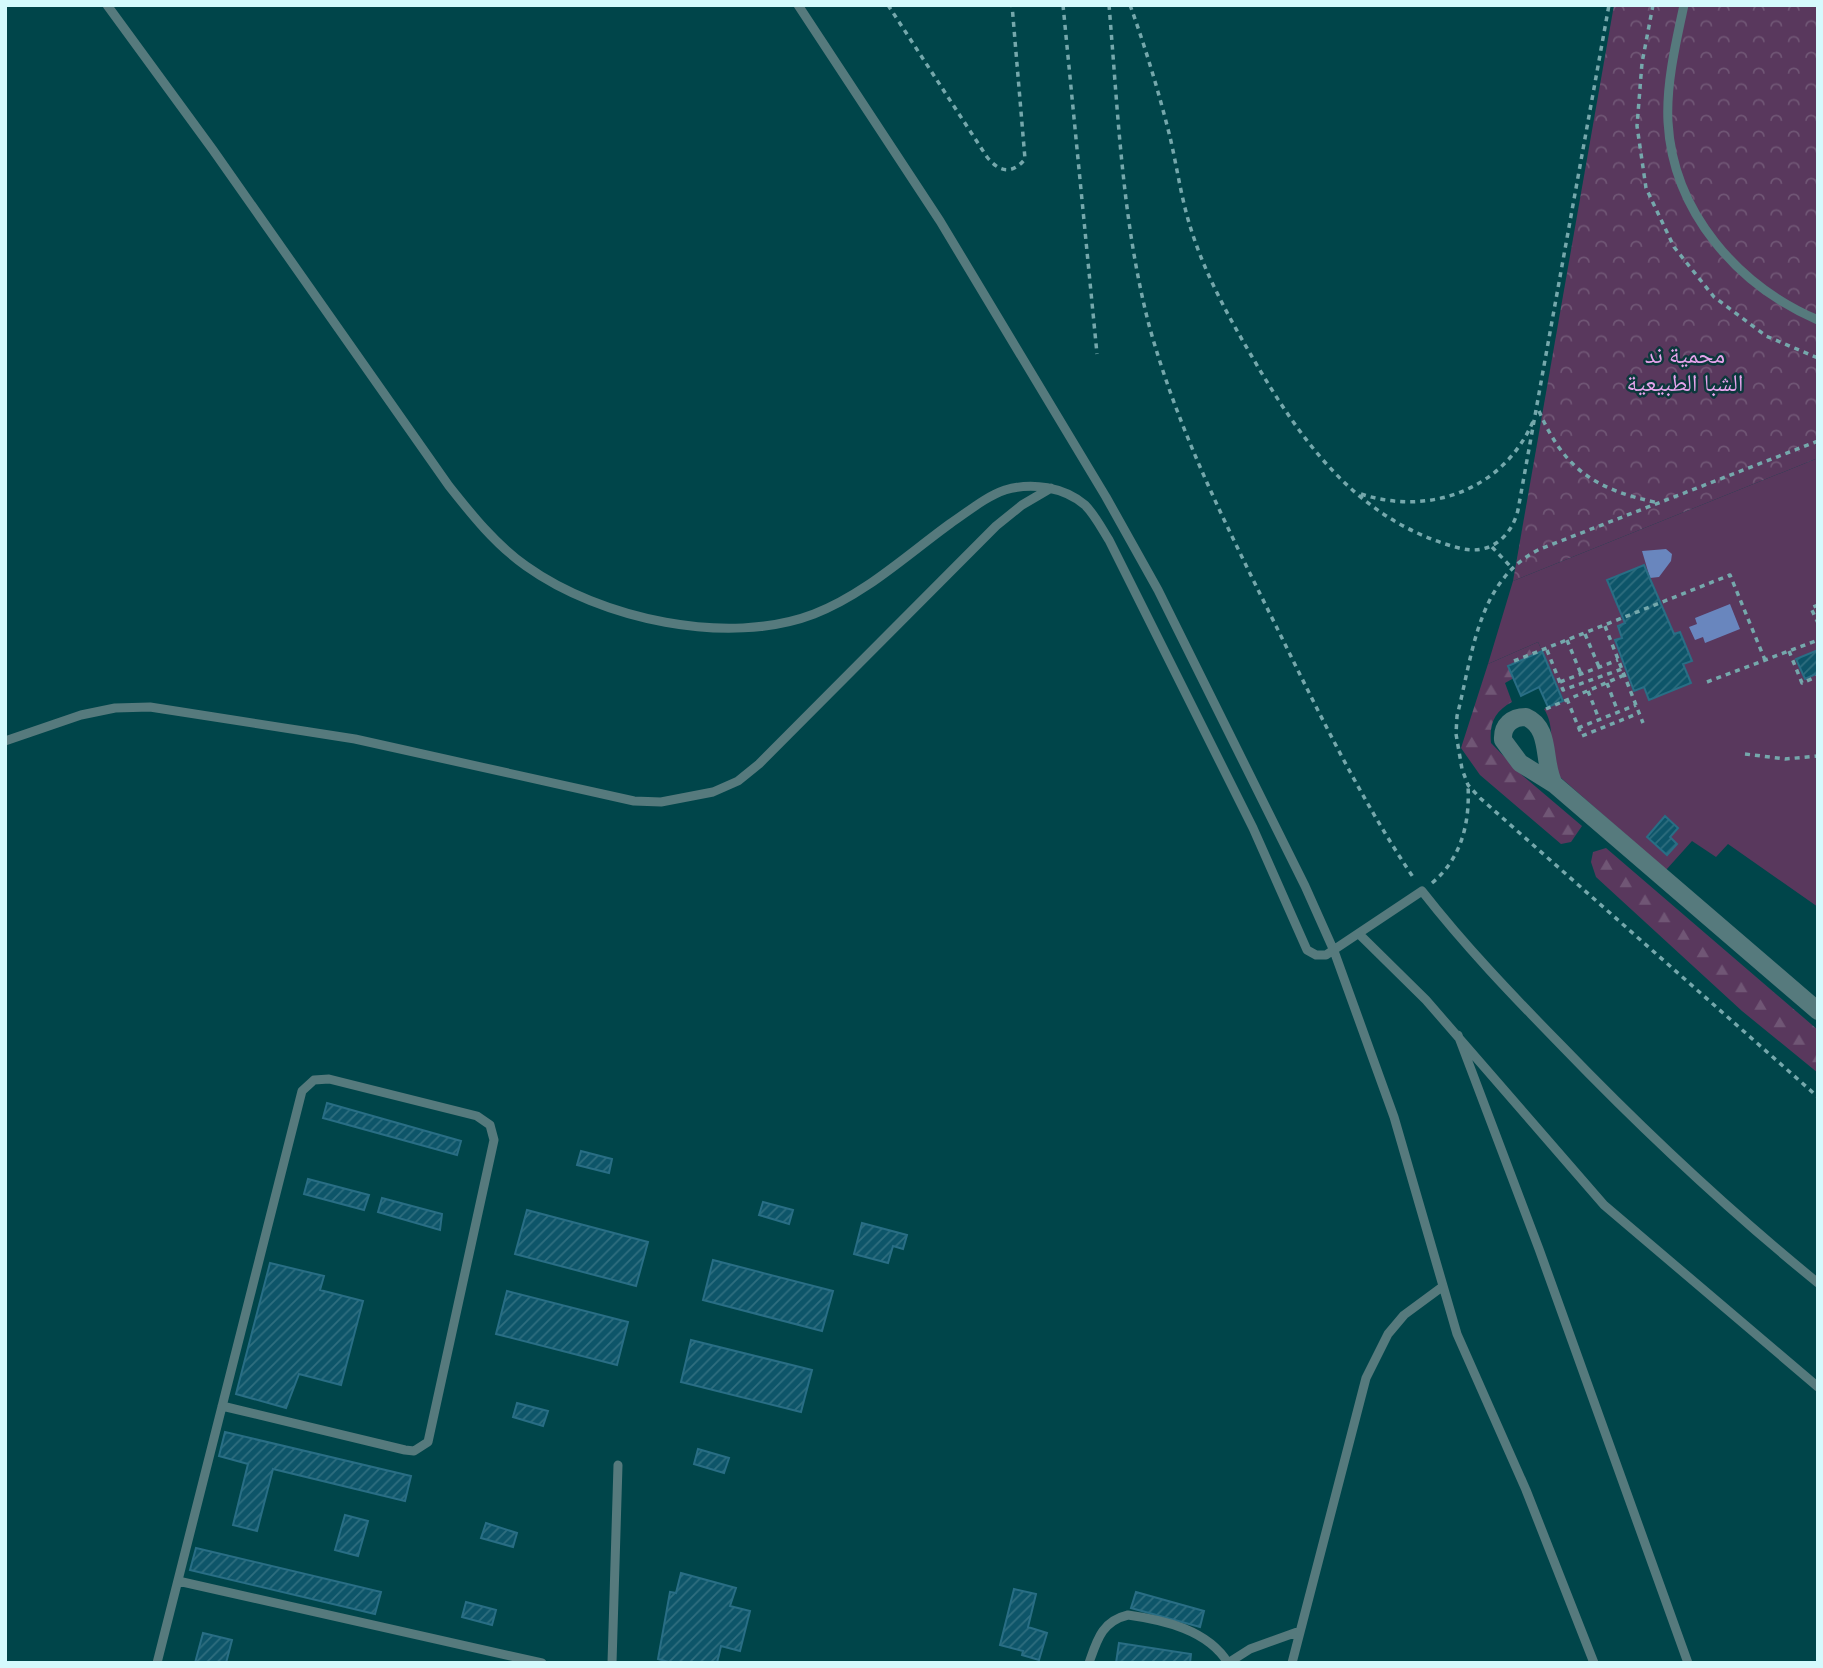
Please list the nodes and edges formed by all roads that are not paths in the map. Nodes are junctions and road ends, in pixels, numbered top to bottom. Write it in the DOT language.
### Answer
graph roads {
  1 [pos="107,5"];
  2 [pos="798,5"];
  3 [pos="1684,5"];
  4 [pos="1818,320"];
  5 [pos="1051,488"];
  6 [pos="5,741"];
  7 [pos="1554,784"];
  8 [pos="1359,934"];
  9 [pos="1334,951"];
  10 [pos="1818,1011"];
  11 [pos="1458,1035"];
  12 [pos="1818,1283"];
  13 [pos="1441,1287"];
  14 [pos="1818,1387"];
  15 [pos="222,1406"];
  16 [pos="618,1465"];
  17 [pos="178,1581"];
  18 [pos="1300,1631"];
  19 [pos="157,1663"];
  20 [pos="542,1663"];
  21 [pos="612,1663"];
  22 [pos="1089,1663"];
  23 [pos="1228,1663"];
  24 [pos="1292,1663"];
  25 [pos="1594,1663"];
  26 [pos="1688,1663"];
  1 -- 5 [label="lane"];
  2 -- 9 [label="lane"];
  3 -- 4 [label="lane"];
  5 -- 6 [label="lane"];
  5 -- 9 [label="lane"];
  7 -- 7 [label="street"];
  7 -- 10 [label="street"];
  8 -- 9 [label="lane"];
  8 -- 11 [label="lane"];
  8 -- 12 [label="lane"];
  9 -- 13 [label="lane"];
  11 -- 14 [label="lane"];
  11 -- 26 [label="lane"];
  13 -- 18 [label="lane"];
  13 -- 25 [label="lane"];
  15 -- 15 [label="lane"];
  15 -- 17 [label="lane"];
  16 -- 21 [label="lane"];
  17 -- 19 [label="lane"];
  17 -- 20 [label="lane"];
  18 -- 23 [label="lane"];
  18 -- 24 [label="lane"];
  22 -- 23 [label="lane"];
}
